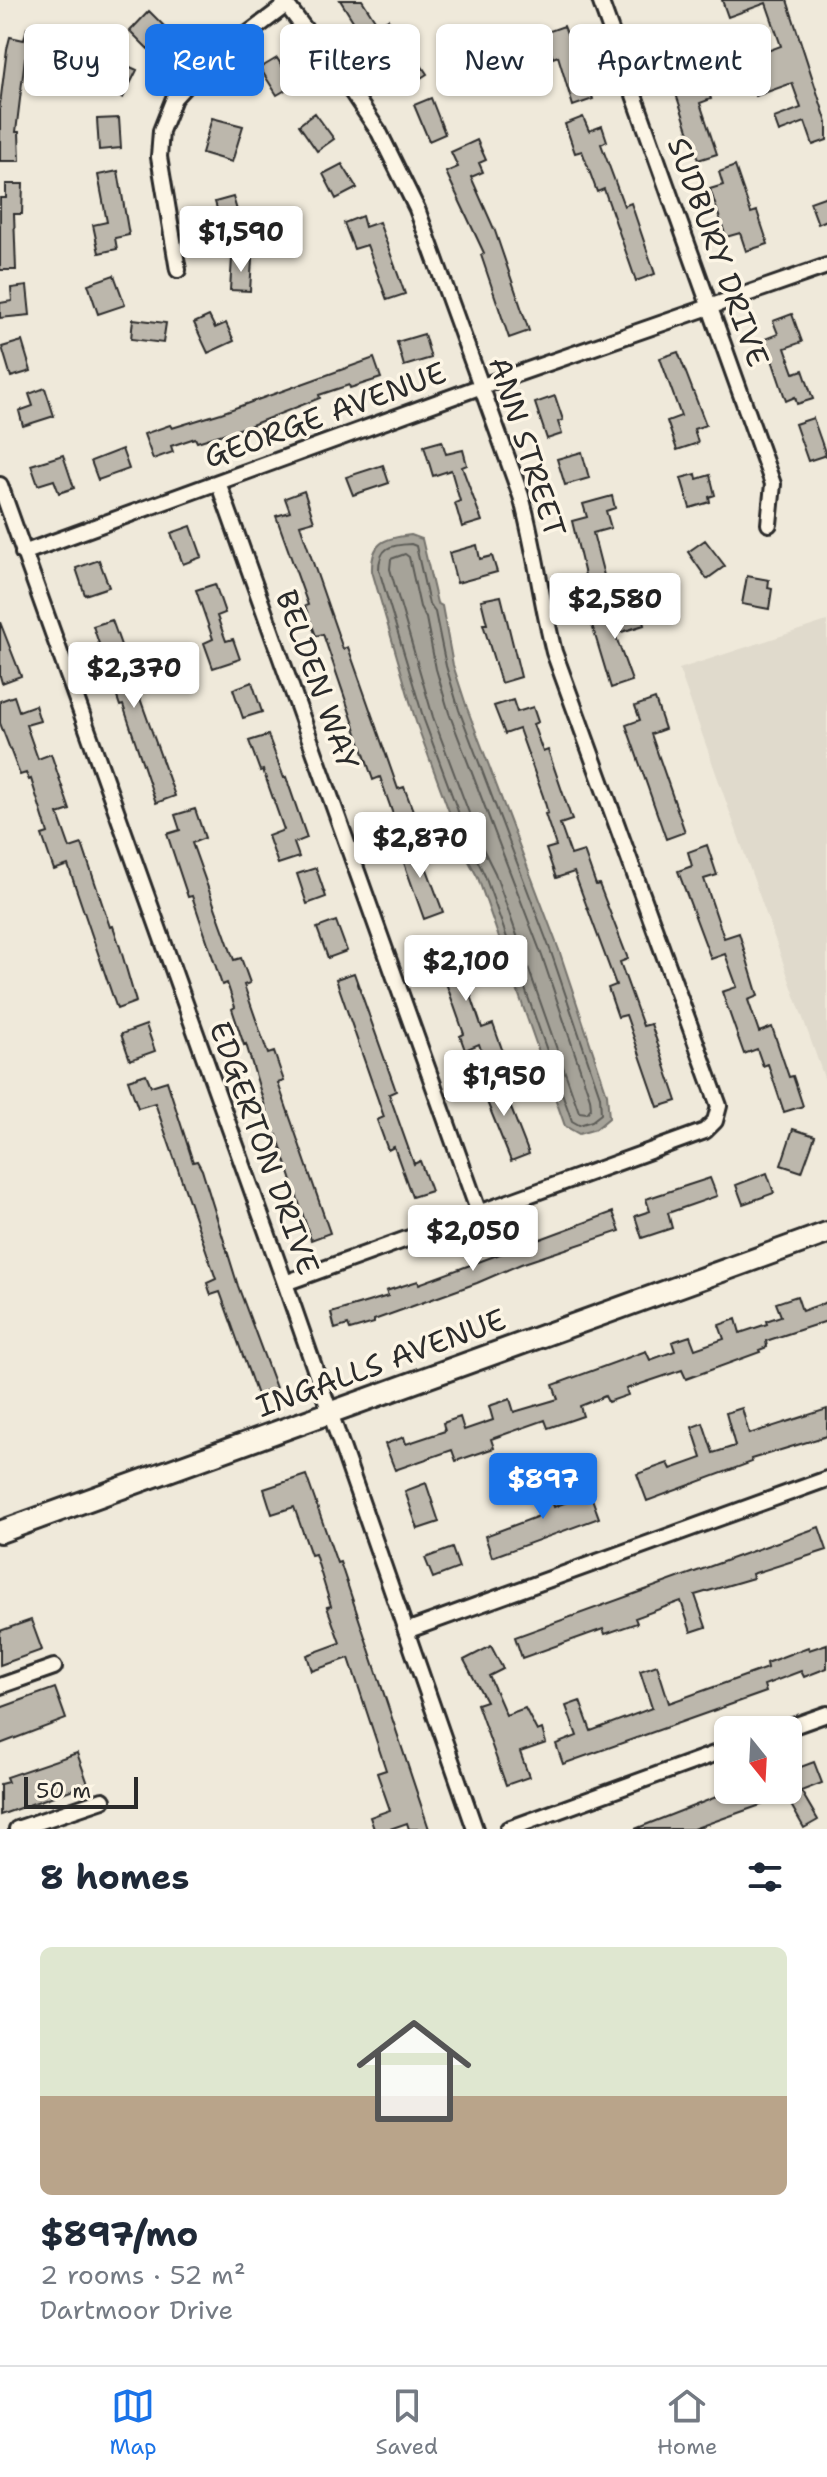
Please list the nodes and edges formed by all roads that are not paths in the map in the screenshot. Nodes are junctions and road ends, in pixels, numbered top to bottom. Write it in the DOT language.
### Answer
graph roads {
  1 [pos="600,0"];
  2 [pos="284,3"];
  3 [pos="827,266"];
  4 [pos="178,270"];
  5 [pos="710,305"];
  6 [pos="482,386"];
  7 [pos="218,482"];
  8 [pos="0,485"];
  9 [pos="769,524"];
  10 [pos="23,553"];
  11 [pos="479,1213"];
  12 [pos="827,1233"];
  13 [pos="285,1283"];
  14 [pos="330,1413"];
  15 [pos="827,1479"];
  16 [pos="0,1532"];
  17 [pos="406,1631"];
  18 [pos="54,1667"];
  19 [pos="0,1686"];
  20 [pos="827,1714"];
  21 [pos="802,1723"];
  22 [pos="714,1754"];
  23 [pos="103,1800"];
  24 [pos="17,1829"];
  25 [pos="475,1829"];
  26 [pos="508,1829"];
  1 -- 5 [label="street, SUDBURY DRIVE"];
  2 -- 4 [label="street"];
  2 -- 6 [label="street, ANN STREET"];
  3 -- 5 [label="street, GEORGE AVENUE"];
  5 -- 6 [label="street, GEORGE AVENUE"];
  5 -- 9 [label="street, SUDBURY DRIVE"];
  6 -- 7 [label="street, GEORGE AVENUE"];
  6 -- 11 [label="street, ANN STREET"];
  7 -- 10 [label="street, GEORGE AVENUE"];
  7 -- 11 [label="street, BELDEN WAY"];
  8 -- 10 [label="street, EDGERTON DRIVE"];
  10 -- 13 [label="street, EDGERTON DRIVE"];
  11 -- 13 [label="street"];
  12 -- 14 [label="street, INGALLS AVENUE"];
  13 -- 14 [label="street, EDGERTON DRIVE"];
  14 -- 16 [label="street, INGALLS AVENUE"];
  14 -- 17 [label="street, EDGERTON DRIVE"];
  15 -- 17 [label="street"];
  17 -- 25 [label="street, EDGERTON DRIVE"];
  18 -- 19 [label="street"];
  20 -- 21 [label="street"];
  22 -- 26 [label="street"];
  23 -- 24 [label="street"];
}
